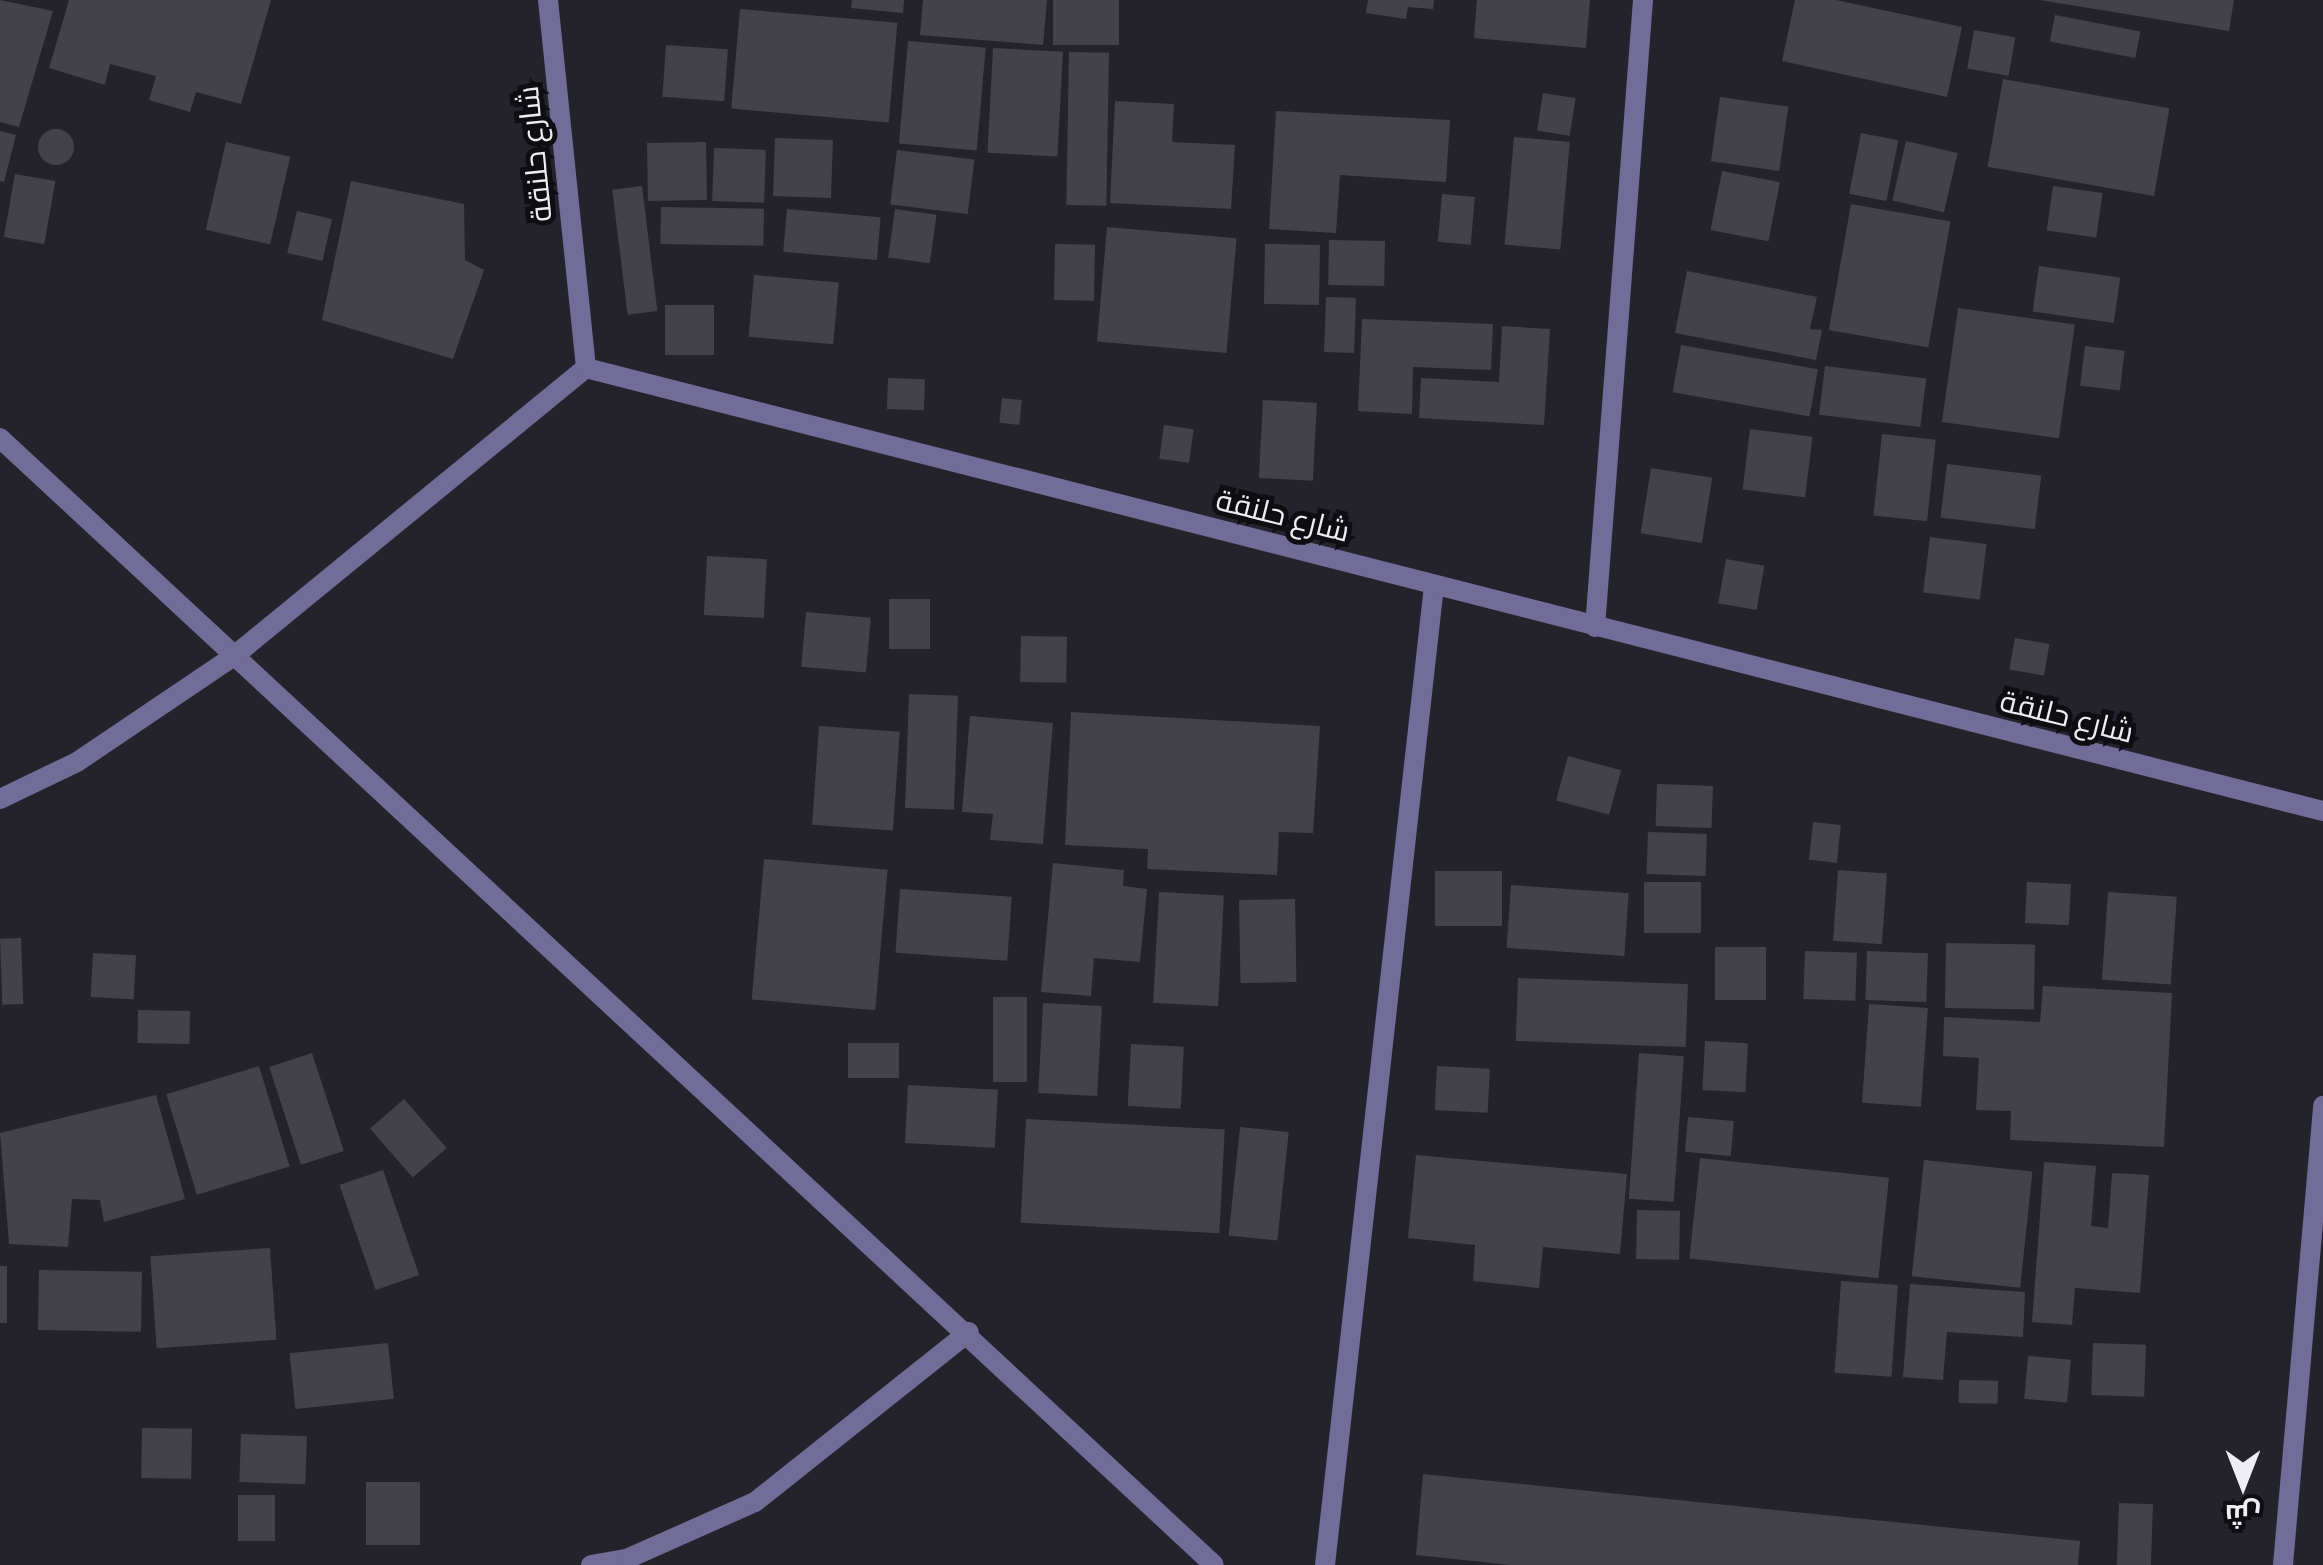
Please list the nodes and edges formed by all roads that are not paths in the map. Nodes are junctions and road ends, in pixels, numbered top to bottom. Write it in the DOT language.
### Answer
graph roads {
  1 [pos="548,0"];
  2 [pos="1643,0"];
  3 [pos="586,368"];
  4 [pos="0,438"];
  5 [pos="1434,585"];
  6 [pos="1595,627"];
  7 [pos="234,656"];
  8 [pos="0,799"];
  9 [pos="2323,812"];
  10 [pos="2323,1106"];
  11 [pos="969,1332"];
  12 [pos="592,1565"];
  13 [pos="1214,1565"];
  14 [pos="1325,1565"];
  15 [pos="2282,1565"];
  1 -- 3 [label="street, شارع حلنقة"];
  2 -- 6 [label="street"];
  3 -- 5 [label="street, شارع حلنقة"];
  3 -- 7 [label="street"];
  4 -- 7 [label="street"];
  5 -- 6 [label="street, شارع حلنقة"];
  5 -- 14 [label="street"];
  6 -- 9 [label="street, شارع حلنقة"];
  7 -- 8 [label="street"];
  7 -- 11 [label="street"];
  10 -- 15 [label="street"];
  11 -- 12 [label="street"];
  11 -- 13 [label="street"];
}
